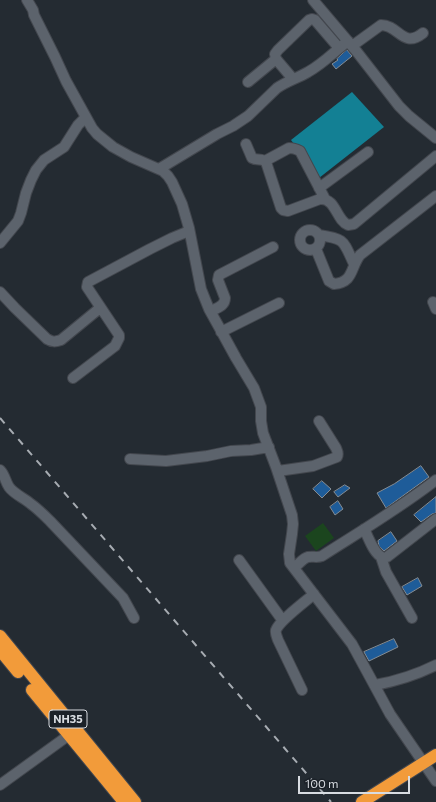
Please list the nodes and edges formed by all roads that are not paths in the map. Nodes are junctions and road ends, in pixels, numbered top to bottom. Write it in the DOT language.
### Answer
graph roads {
  1 [pos="27,0"];
  2 [pos="313,0"];
  3 [pos="423,33"];
  4 [pos="350,43"];
  5 [pos="339,48"];
  6 [pos="276,59"];
  7 [pos="293,80"];
  8 [pos="248,82"];
  9 [pos="86,117"];
  10 [pos="436,138"];
  11 [pos="246,144"];
  12 [pos="368,152"];
  13 [pos="436,156"];
  14 [pos="265,161"];
  15 [pos="159,169"];
  16 [pos="319,188"];
  17 [pos="436,196"];
  18 [pos="325,199"];
  19 [pos="189,231"];
  20 [pos="319,235"];
  21 [pos="0,244"];
  22 [pos="274,247"];
  23 [pos="316,249"];
  24 [pos="354,264"];
  25 [pos="0,292"];
  26 [pos="279,303"];
  27 [pos="100,308"];
  28 [pos="210,311"];
  29 [pos="221,332"];
  30 [pos="73,378"];
  31 [pos="319,421"];
  32 [pos="269,447"];
  33 [pos="130,459"];
  34 [pos="0,470"];
  35 [pos="278,471"];
  36 [pos="436,480"];
  37 [pos="436,519"];
  38 [pos="364,529"];
  39 [pos="381,557"];
  40 [pos="239,560"];
  41 [pos="294,568"];
  42 [pos="314,594"];
  43 [pos="134,618"];
  44 [pos="412,618"];
  45 [pos="283,621"];
  46 [pos="0,636"];
  47 [pos="0,650"];
  48 [pos="436,665"];
  49 [pos="374,685"];
  50 [pos="302,690"];
  51 [pos="69,735"];
  52 [pos="436,755"];
  53 [pos="423,762"];
  54 [pos="436,781"];
  55 [pos="0,785"];
  56 [pos="124,802"];
  57 [pos="135,802"];
  58 [pos="362,802"];
  1 -- 9 [label="street"];
  2 -- 4 [label="street"];
  3 -- 4 [label="street"];
  4 -- 5 [label="street"];
  4 -- 10 [label="street"];
  5 -- 6 [label="street"];
  5 -- 7 [label="street"];
  6 -- 7 [label="street"];
  6 -- 8 [label="street"];
  7 -- 15 [label="street"];
  9 -- 15 [label="street"];
  9 -- 21 [label="street"];
  11 -- 14 [label="street"];
  12 -- 16 [label="street"];
  13 -- 18 [label="street"];
  14 -- 16 [label="street"];
  14 -- 18 [label="street"];
  15 -- 19 [label="street"];
  16 -- 18 [label="street"];
  17 -- 24 [label="street"];
  19 -- 27 [label="street"];
  19 -- 28 [label="street"];
  20 -- 23 [label="street"];
  20 -- 23 [label="street"];
  20 -- 24 [label="street"];
  22 -- 28 [label="street"];
  23 -- 24 [label="street"];
  25 -- 27 [label="street"];
  26 -- 29 [label="street"];
  27 -- 30 [label="street"];
  28 -- 29 [label="street"];
  29 -- 32 [label="street"];
  31 -- 35 [label="street"];
  32 -- 33 [label="street"];
  32 -- 35 [label="street"];
  34 -- 43 [label="street"];
  35 -- 41 [label="street"];
  36 -- 38 [label="street"];
  37 -- 39 [label="street"];
  38 -- 39 [label="street"];
  38 -- 41 [label="street"];
  39 -- 44 [label="street"];
  40 -- 45 [label="street"];
  41 -- 42 [label="street"];
  42 -- 45 [label="street"];
  42 -- 49 [label="street"];
  45 -- 50 [label="street"];
  46 -- 57 [label="highway, NH35"];
  47 -- 51 [label="highway, NH35"];
  48 -- 49 [label="street"];
  49 -- 53 [label="street"];
  51 -- 55 [label="street"];
  51 -- 56 [label="highway, NH35"];
  52 -- 53 [label="highway"];
  53 -- 54 [label="street"];
  53 -- 58 [label="highway"];
}
